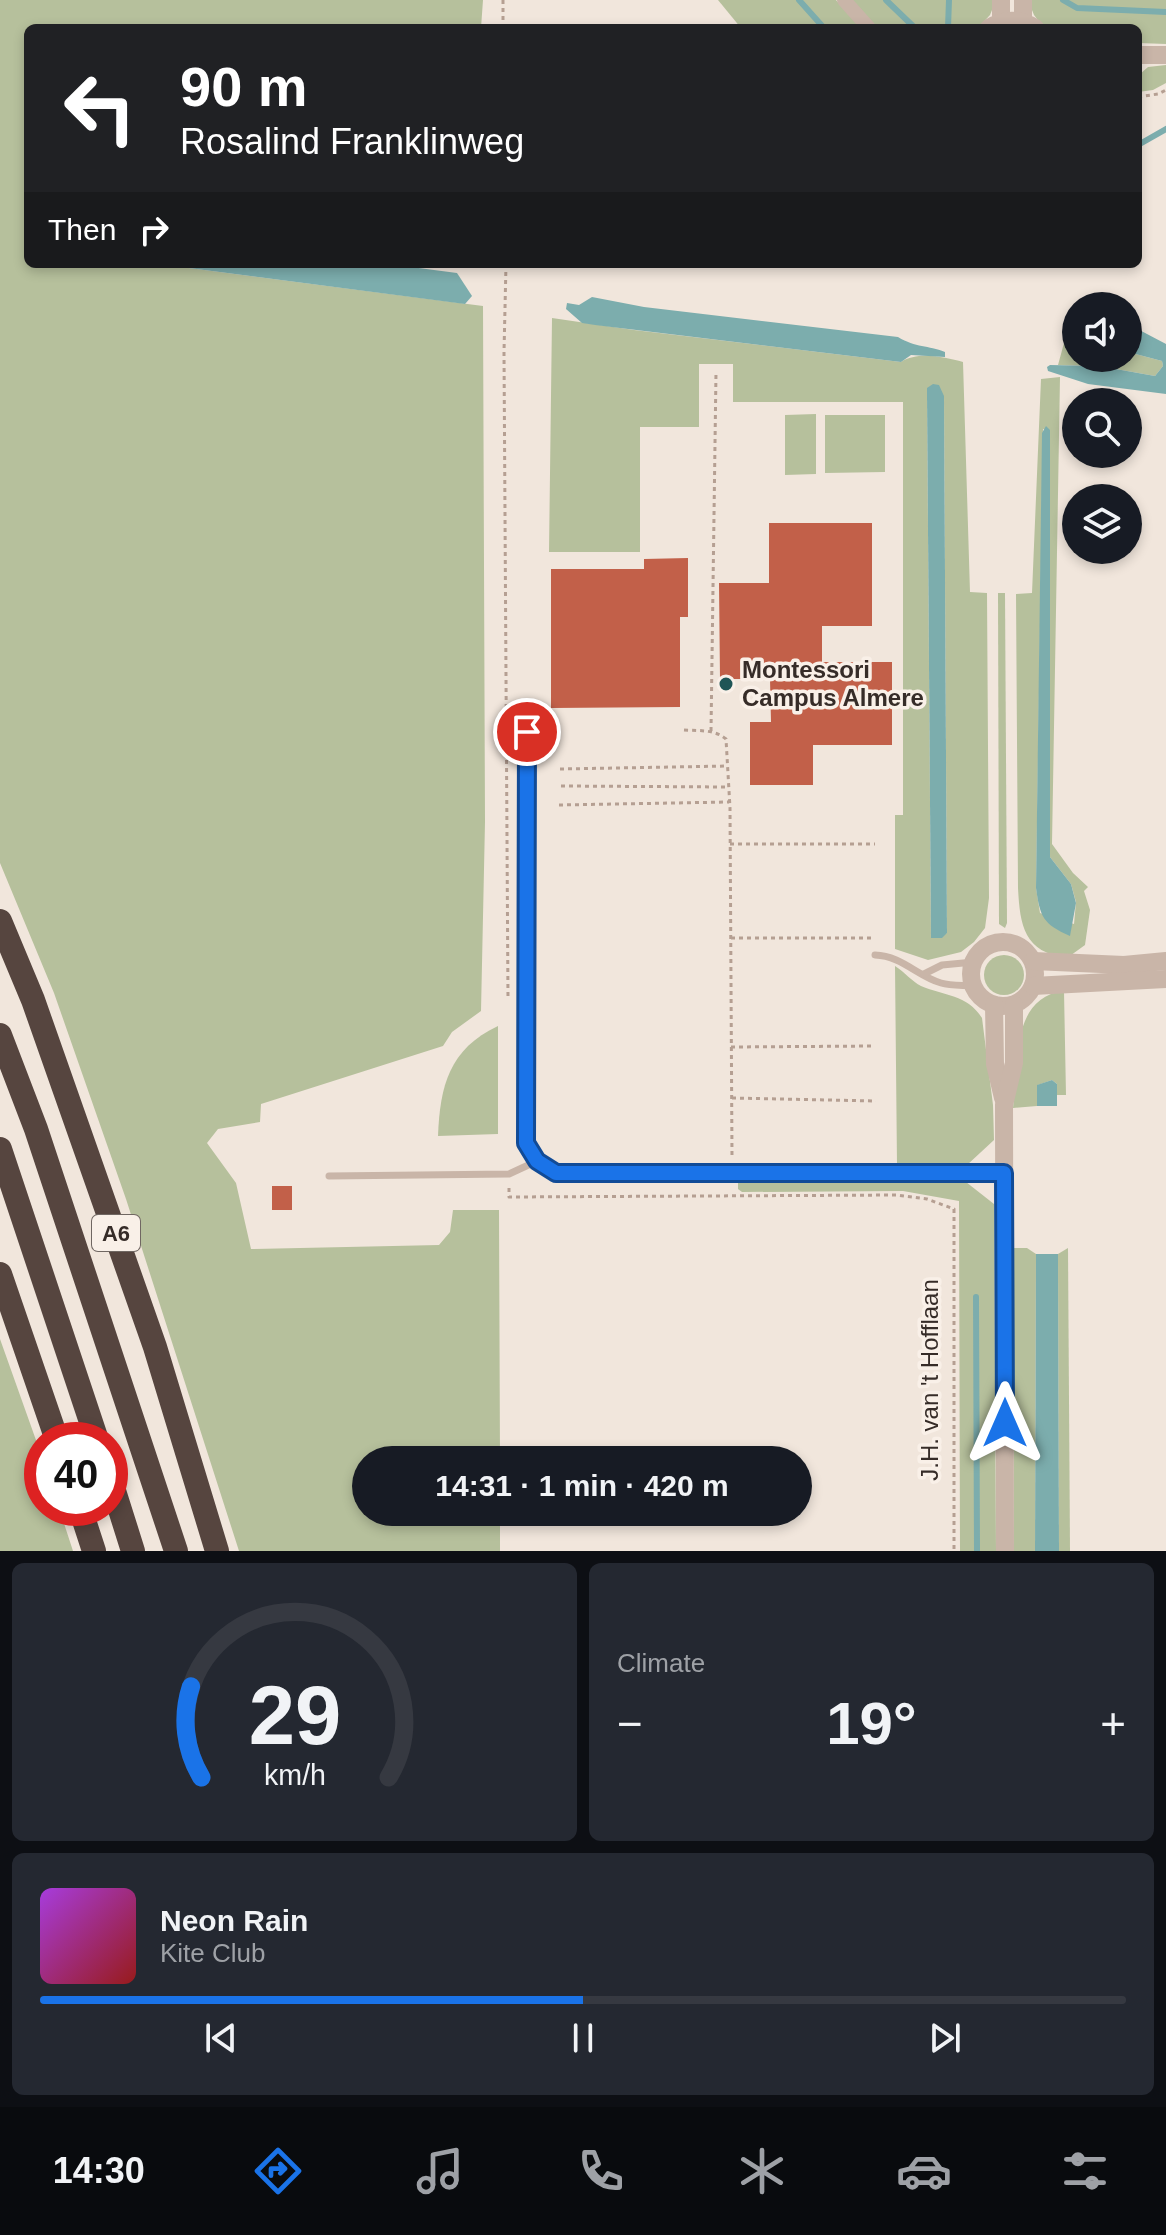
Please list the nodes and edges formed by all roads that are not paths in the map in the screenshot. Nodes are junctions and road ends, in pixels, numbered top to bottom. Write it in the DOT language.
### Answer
graph roads {
  1 [pos="844,0"];
  2 [pos="1001,0"];
  3 [pos="1023,0"];
  4 [pos="865,24"];
  5 [pos="995,24"];
  6 [pos="1029,24"];
  7 [pos="527,732"];
  8 [pos="0,921"];
  9 [pos="875,955"];
  10 [pos="1033,961"];
  11 [pos="1166,961"];
  12 [pos="974,962"];
  13 [pos="924,974"];
  14 [pos="1166,979"];
  15 [pos="974,986"];
  16 [pos="1033,986"];
  17 [pos="994,1005"];
  18 [pos="1014,1005"];
  19 [pos="0,1035"];
  20 [pos="1004,1105"];
  21 [pos="0,1149"];
  22 [pos="537,1161"];
  23 [pos="1004,1173"];
  24 [pos="329,1176"];
  25 [pos="0,1274"];
  26 [pos="51,1422"];
  27 [pos="91,1422"];
  28 [pos="86,1526"];
  29 [pos="125,1526"];
  30 [pos="94,1551"];
  31 [pos="133,1551"];
  32 [pos="176,1551"];
  33 [pos="217,1551"];
  34 [pos="1005,1551"];
  1 -- 4 [label="street"];
  2 -- 5 [label="street"];
  3 -- 6 [label="street"];
  7 -- 22 [label="street"];
  8 -- 33 [label="highway, A6"];
  9 -- 13 [label="lane"];
  10 -- 11 [label="street"];
  10 -- 12 [label="street"];
  10 -- 16 [label="street"];
  12 -- 13 [label="lane"];
  12 -- 15 [label="street"];
  13 -- 15 [label="lane"];
  14 -- 16 [label="street"];
  15 -- 17 [label="street"];
  16 -- 18 [label="street"];
  17 -- 18 [label="street"];
  17 -- 20 [label="street"];
  18 -- 20 [label="street"];
  19 -- 32 [label="highway, A6"];
  20 -- 23 [label="street"];
  21 -- 27 [label="highway"];
  22 -- 23 [label="street"];
  22 -- 24 [label="lane"];
  23 -- 34 [label="street"];
  25 -- 26 [label="highway"];
  28 -- 30 [label="highway"];
  29 -- 31 [label="highway"];
}
